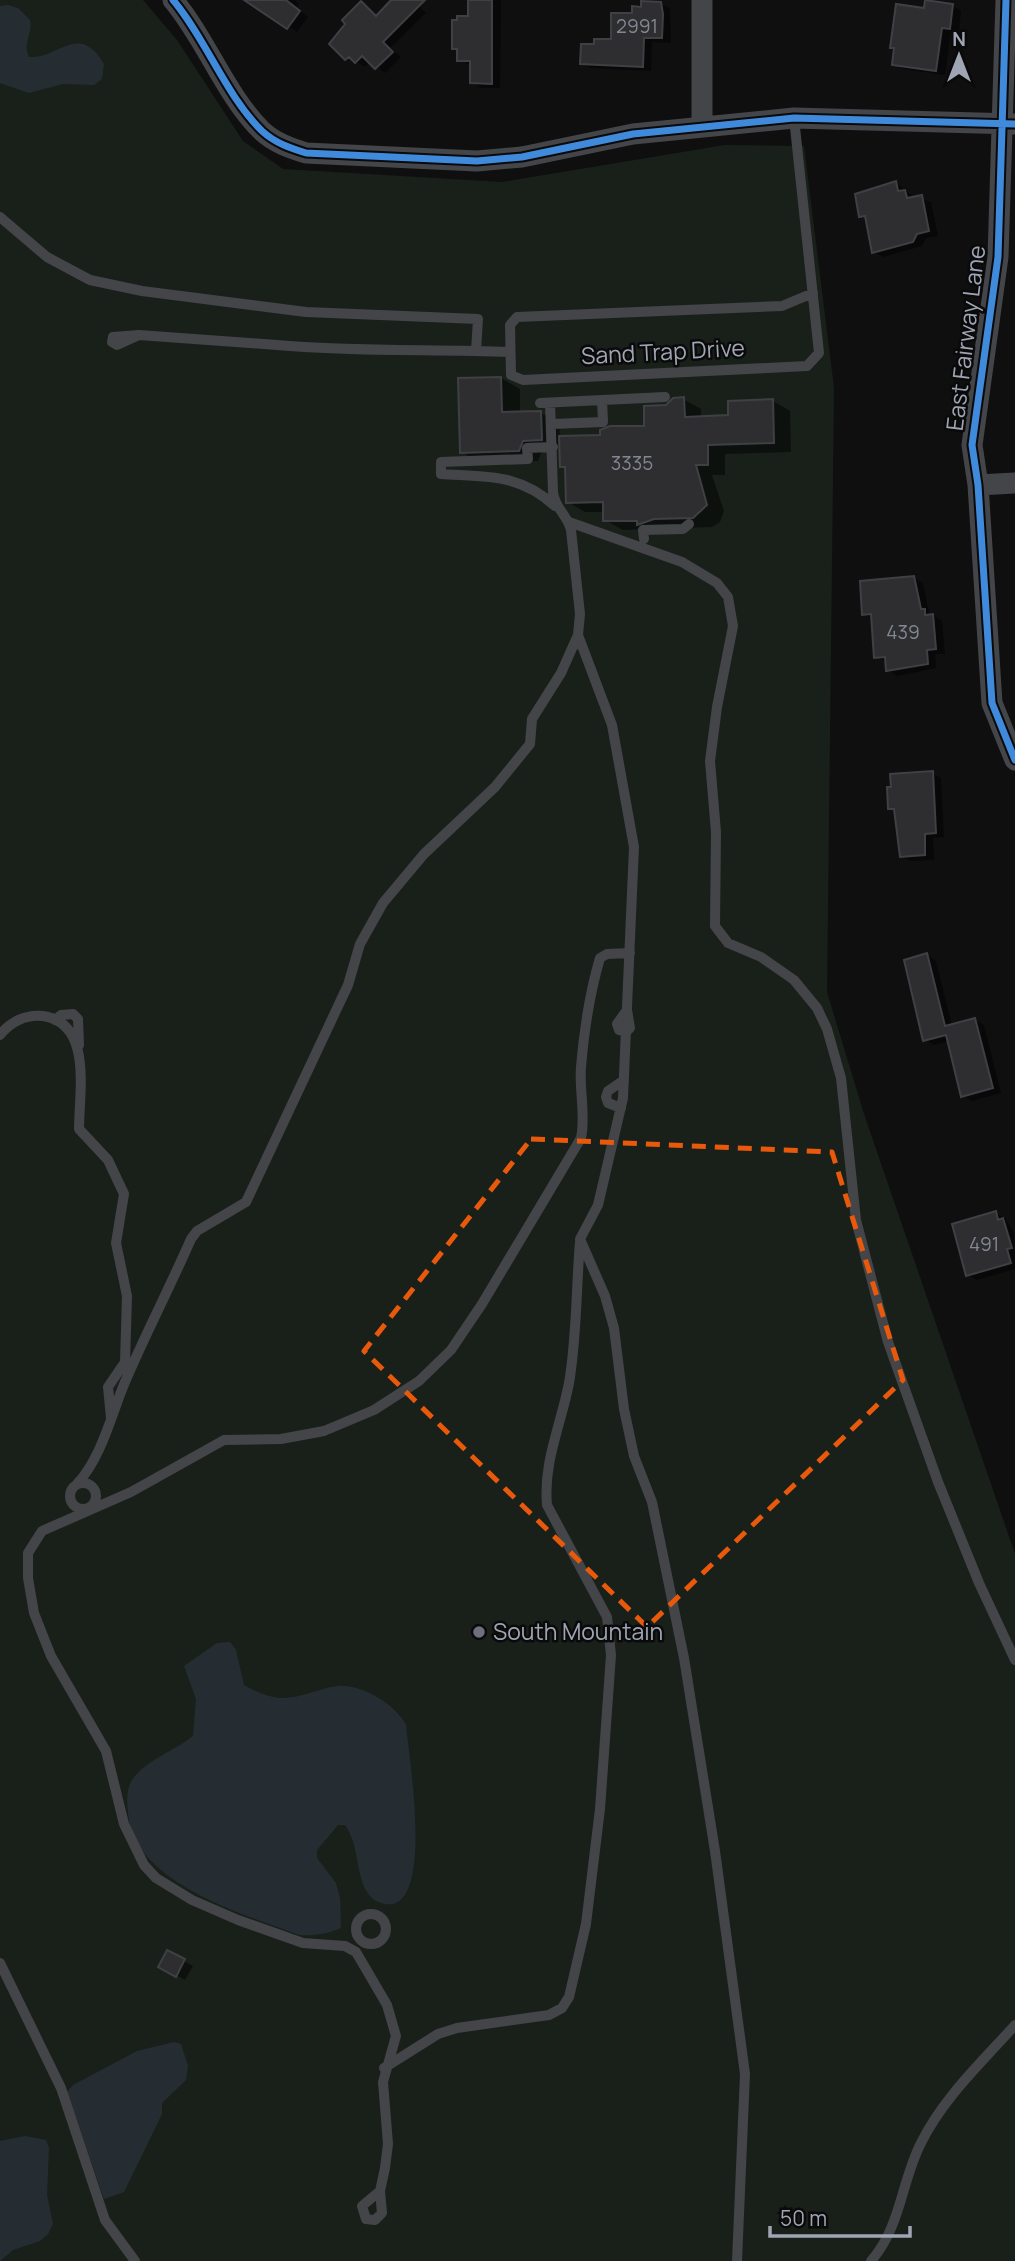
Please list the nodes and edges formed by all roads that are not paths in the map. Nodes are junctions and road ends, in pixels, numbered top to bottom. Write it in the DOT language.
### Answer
graph roads {
  1 [pos="173,0"];
  2 [pos="702,0"];
  3 [pos="1006,0"];
  4 [pos="794,118"];
  5 [pos="1009,124"];
  6 [pos="702,125"];
  7 [pos="0,217"];
  8 [pos="813,293"];
  9 [pos="139,335"];
  10 [pos="476,351"];
  11 [pos="510,352"];
  12 [pos="665,397"];
  13 [pos="603,400"];
  14 [pos="583,401"];
  15 [pos="584,423"];
  16 [pos="552,424"];
  17 [pos="553,447"];
  18 [pos="1015,483"];
  19 [pos="978,485"];
  20 [pos="555,506"];
  21 [pos="569,522"];
  22 [pos="689,524"];
  23 [pos="643,539"];
  24 [pos="630,545"];
  25 [pos="655,554"];
  26 [pos="578,635"];
  27 [pos="1015,760"];
  28 [pos="630,953"];
  29 [pos="2,1032"];
  30 [pos="624,1080"];
  31 [pos="621,1108"];
  32 [pos="580,1239"];
  33 [pos="598,1279"];
  34 [pos="577,1281"];
  35 [pos="125,1382"];
  36 [pos="112,1401"];
  37 [pos="111,1416"];
  38 [pos="83,1481"];
  39 [pos="69,1499"];
  40 [pos="98,1500"];
  41 [pos="64,1520"];
  42 [pos="1015,1660"];
  43 [pos="359,1937"];
  44 [pos="371,1944"];
  45 [pos="345,1946"];
  46 [pos="360,1957"];
  47 [pos="0,1963"];
  48 [pos="1015,2025"];
  49 [pos="391,2048"];
  50 [pos="408,2053"];
  51 [pos="384,2068"];
  52 [pos="380,2191"];
  53 [pos="135,2261"];
  54 [pos="737,2261"];
  55 [pos="871,2261"];
  1 -- 6 [label="street"];
  2 -- 6 [label="street"];
  3 -- 5 [label="street, East Fairway Lane"];
  4 -- 5 [label="street"];
  4 -- 6 [label="street"];
  4 -- 8 [label="lane, Sand Trap Drive"];
  5 -- 19 [label="street, East Fairway Lane"];
  7 -- 10 [label="lane"];
  8 -- 11 [label="lane"];
  8 -- 11 [label="lane, Sand Trap Drive"];
  9 -- 10 [label="lane"];
  10 -- 11 [label="lane"];
  12 -- 13 [label="lane"];
  13 -- 14 [label="lane"];
  13 -- 15 [label="lane"];
  14 -- 15 [label="lane"];
  14 -- 16 [label="lane"];
  15 -- 16 [label="lane"];
  16 -- 17 [label="lane"];
  17 -- 20 [label="lane"];
  17 -- 20 [label="lane"];
  18 -- 19 [label="street"];
  19 -- 27 [label="street, East Fairway Lane"];
  20 -- 21 [label="lane"];
  21 -- 24 [label="lane"];
  21 -- 26 [label="lane"];
  22 -- 23 [label="lane"];
  23 -- 24 [label="lane"];
  23 -- 25 [label="lane"];
  24 -- 25 [label="lane"];
  25 -- 42 [label="lane"];
  26 -- 28 [label="lane"];
  26 -- 35 [label="lane"];
  28 -- 30 [label="lane"];
  28 -- 40 [label="lane"];
  29 -- 36 [label="lane"];
  30 -- 31 [label="lane"];
  30 -- 31 [label="lane"];
  31 -- 32 [label="lane"];
  32 -- 33 [label="lane"];
  32 -- 34 [label="lane"];
  33 -- 34 [label="lane"];
  33 -- 54 [label="lane"];
  34 -- 50 [label="lane"];
  35 -- 36 [label="lane"];
  35 -- 37 [label="lane"];
  36 -- 37 [label="lane"];
  37 -- 38 [label="lane"];
  38 -- 39 [label="lane"];
  38 -- 40 [label="lane"];
  39 -- 40 [label="lane"];
  39 -- 41 [label="lane"];
  40 -- 41 [label="lane"];
  41 -- 45 [label="lane"];
  43 -- 44 [label="lane"];
  43 -- 44 [label="lane"];
  43 -- 45 [label="lane"];
  44 -- 46 [label="lane"];
  45 -- 46 [label="lane"];
  46 -- 49 [label="lane"];
  47 -- 53 [label="lane"];
  48 -- 55 [label="lane"];
  49 -- 50 [label="lane"];
  49 -- 51 [label="lane"];
  50 -- 51 [label="lane"];
  51 -- 52 [label="lane"];
}
